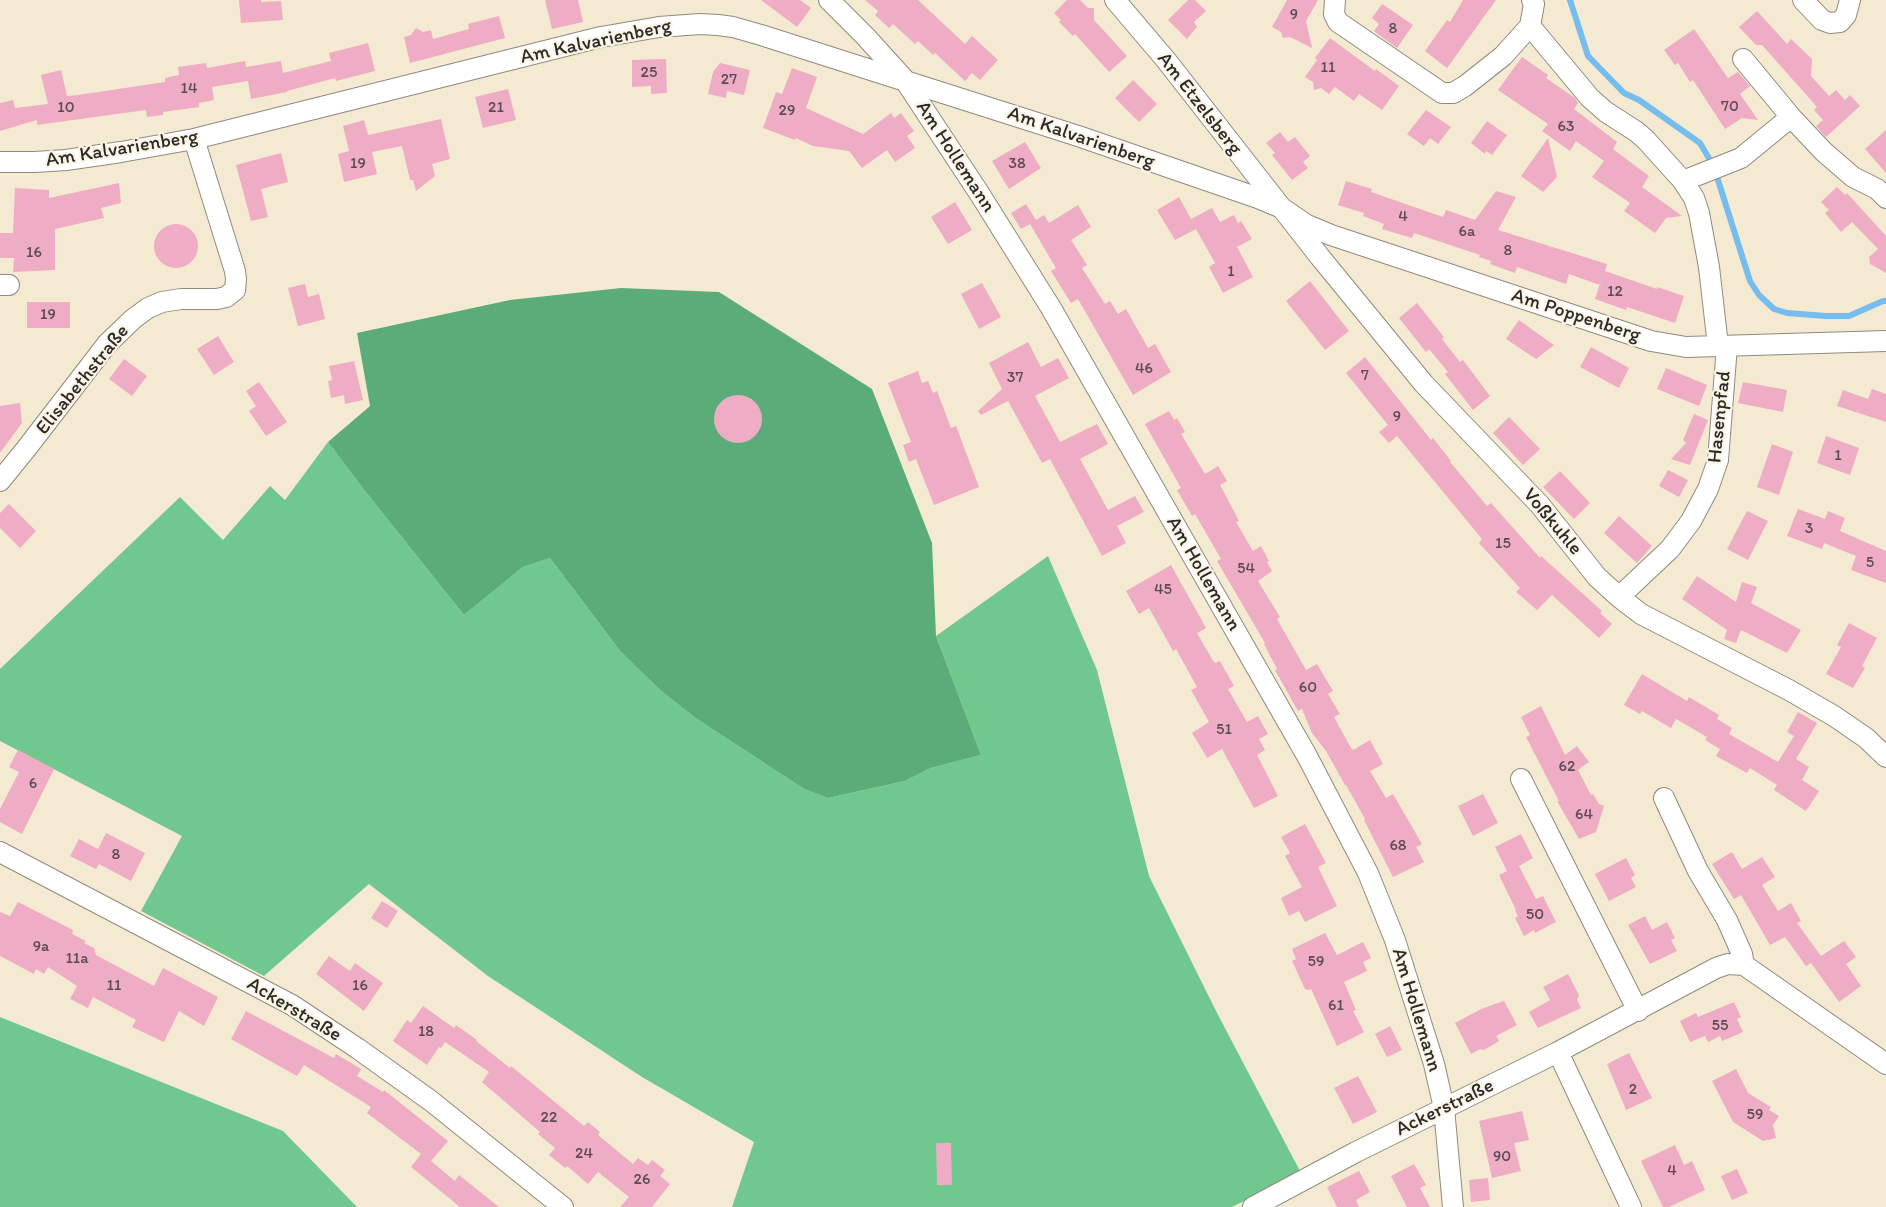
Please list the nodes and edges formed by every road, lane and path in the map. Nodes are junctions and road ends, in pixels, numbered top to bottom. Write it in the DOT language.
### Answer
graph roads {
  1 [pos="829,0"];
  2 [pos="1115,0"];
  3 [pos="1335,0"];
  4 [pos="1803,0"];
  5 [pos="1850,0"];
  6 [pos="1539,1"];
  7 [pos="1530,26"];
  8 [pos="1743,59"];
  9 [pos="904,79"];
  10 [pos="1791,117"];
  11 [pos="194,139"];
  12 [pos="0,162"];
  13 [pos="1683,181"];
  14 [pos="1886,198"];
  15 [pos="1282,208"];
  16 [pos="1886,341"];
  17 [pos="1722,346"];
  18 [pos="0,481"];
  19 [pos="1619,597"];
  20 [pos="1886,757"];
  21 [pos="1521,779"];
  22 [pos="1664,798"];
  23 [pos="0,852"];
  24 [pos="1744,965"];
  25 [pos="1638,1011"];
  26 [pos="1558,1052"];
  27 [pos="1886,1064"];
  28 [pos="1444,1108"];
  29 [pos="563,1207"];
  30 [pos="1253,1207"];
  31 [pos="1454,1207"];
  32 [pos="1631,1207"];
  1 -- 9 [label="street, Am Hollemann"];
  2 -- 15 [label="street, Am Etzelsberg"];
  3 -- 7 [label="street"];
  4 -- 5 [label="street"];
  6 -- 7 [label="street"];
  7 -- 13 [label="street, Hasenpfad"];
  8 -- 10 [label="street"];
  9 -- 11 [label="street, Am Kalvarienberg"];
  9 -- 15 [label="street, Am Kalvarienberg"];
  9 -- 28 [label="street, Am Hollemann"];
  10 -- 13 [label="street"];
  10 -- 14 [label="street"];
  11 -- 12 [label="street, Am Kalvarienberg"];
  11 -- 18 [label="street, Elisabethstraße"];
  13 -- 17 [label="street, Hasenpfad"];
  15 -- 17 [label="street, Am Poppenberg"];
  15 -- 19 [label="street, Voßkuhle"];
  16 -- 17 [label="street, Am Poppenberg"];
  17 -- 19 [label="street, Hasenpfad"];
  19 -- 20 [label="street, Voßkuhle"];
  21 -- 25 [label="street"];
  22 -- 24 [label="street"];
  23 -- 29 [label="street, Ackerstraße"];
  24 -- 25 [label="street, Ackerstraße"];
  24 -- 27 [label="street"];
  25 -- 26 [label="street, Ackerstraße"];
  26 -- 28 [label="street, Ackerstraße"];
  26 -- 32 [label="street"];
  28 -- 30 [label="street, Ackerstraße"];
  28 -- 31 [label="street, Am Hollemann"];
}
